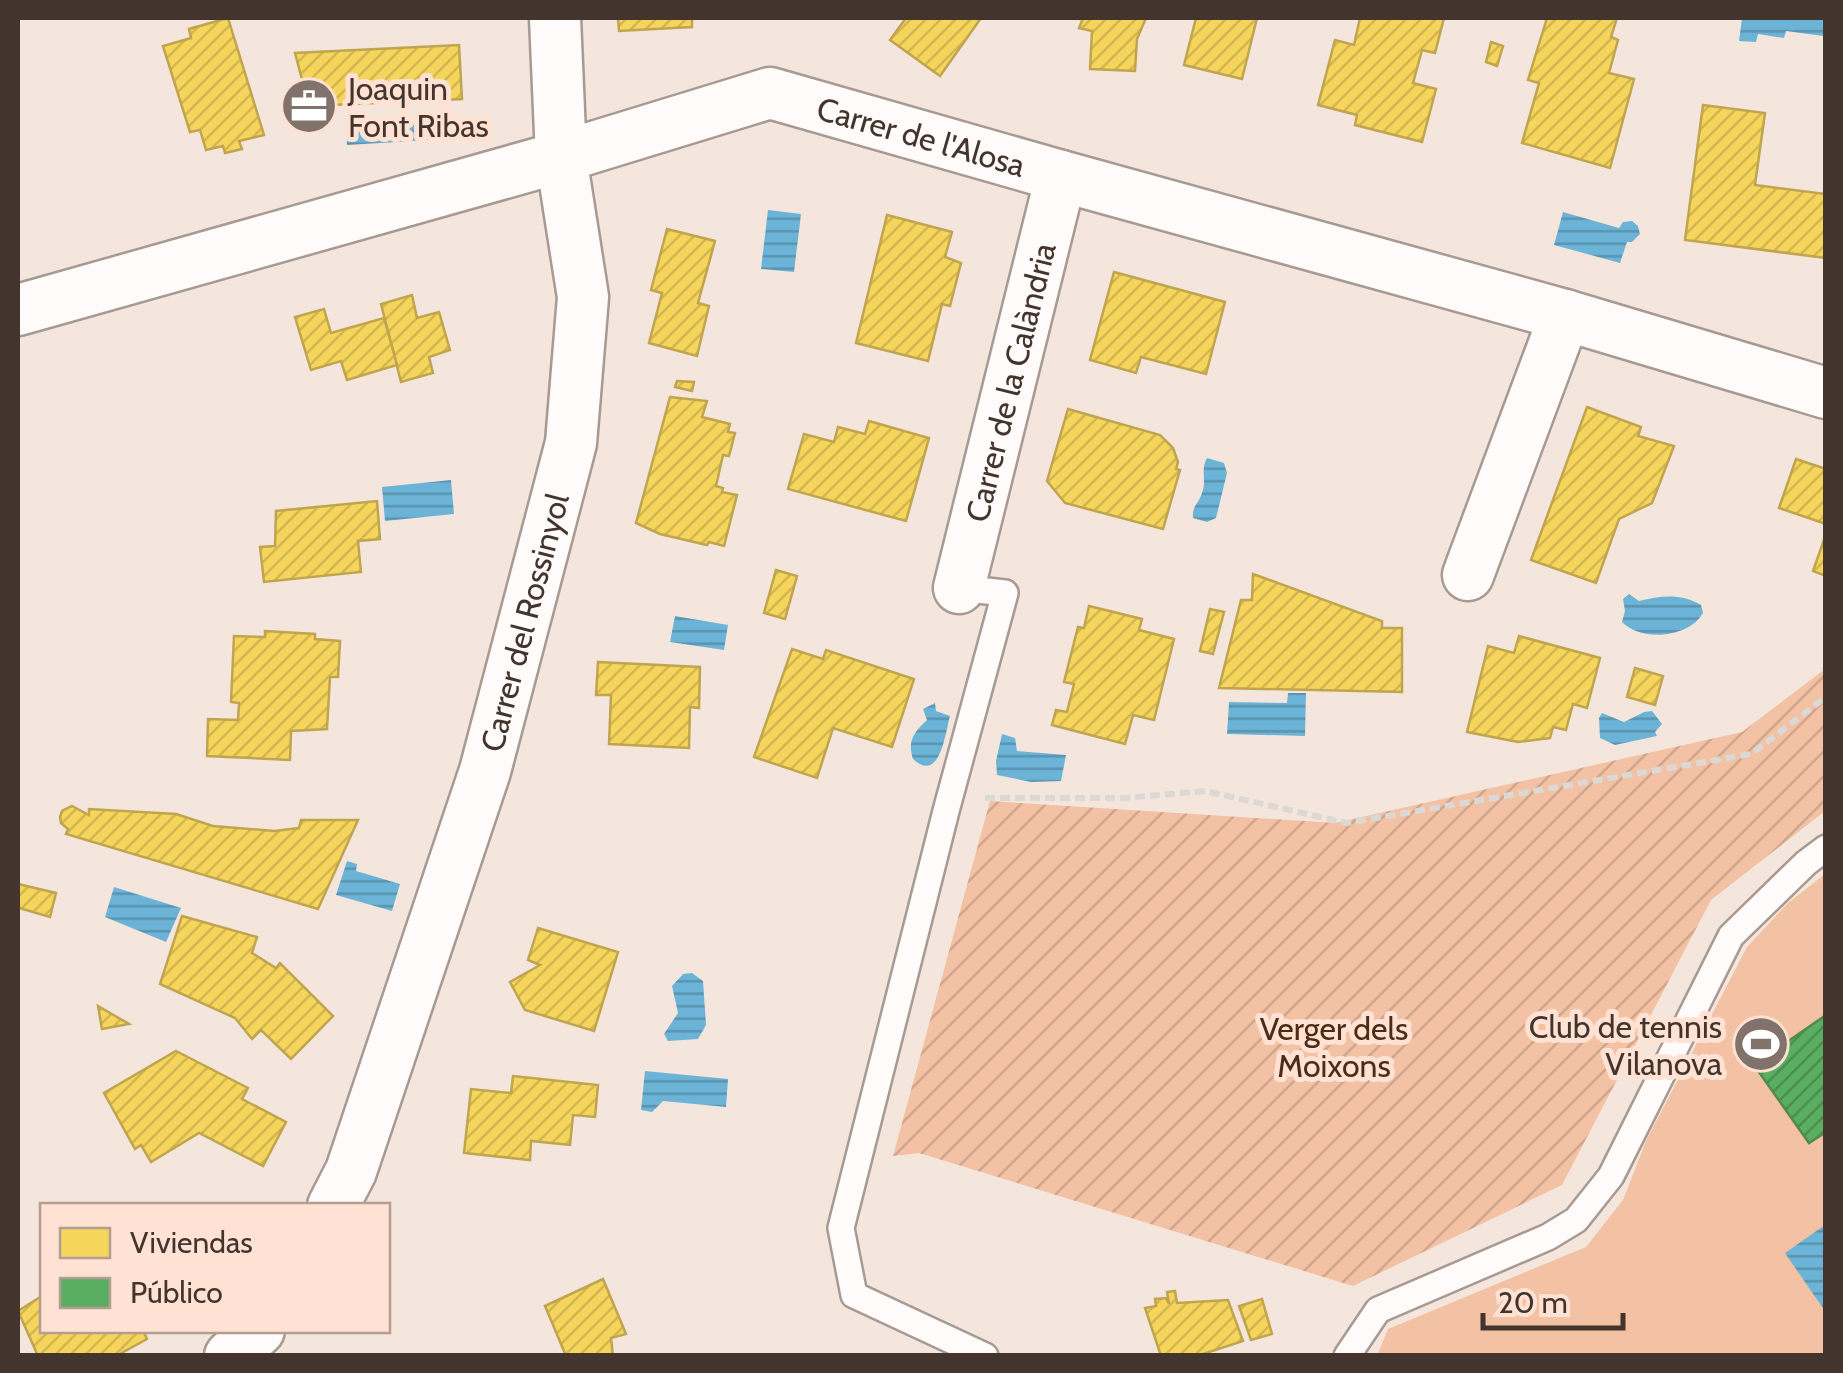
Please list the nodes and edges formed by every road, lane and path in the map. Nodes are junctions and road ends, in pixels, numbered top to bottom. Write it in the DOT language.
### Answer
graph roads {
  1 [pos="555,18"];
  2 [pos="561,157"];
  3 [pos="1061,176"];
  4 [pos="18,310"];
  5 [pos="1565,315"];
  6 [pos="1826,393"];
  7 [pos="1468,575"];
  8 [pos="959,588"];
  9 [pos="1826,697"];
  10 [pos="946,811"];
  11 [pos="1826,848"];
  12 [pos="334,1203"];
  13 [pos="257,1333"];
  14 [pos="230,1356"];
  15 [pos="985,1356"];
  16 [pos="1347,1356"];
  1 -- 2 [label="street, Carrer del Rossinyol"];
  2 -- 3 [label="street, Carrer de l'Alosa"];
  2 -- 4 [label="street, Carrer de l'Alosa"];
  2 -- 12 [label="street, Carrer del Rossinyol"];
  3 -- 5 [label="street, Carrer de l'Alosa"];
  3 -- 8 [label="street, Carrer de la Calàndria"];
  5 -- 6 [label="street, Carrer de l'Alosa"];
  5 -- 7 [label="street"];
  8 -- 10 [label="lane"];
  9 -- 10 [label="path"];
  10 -- 15 [label="lane"];
  11 -- 16 [label="lane"];
  13 -- 14 [label="street"];
}
